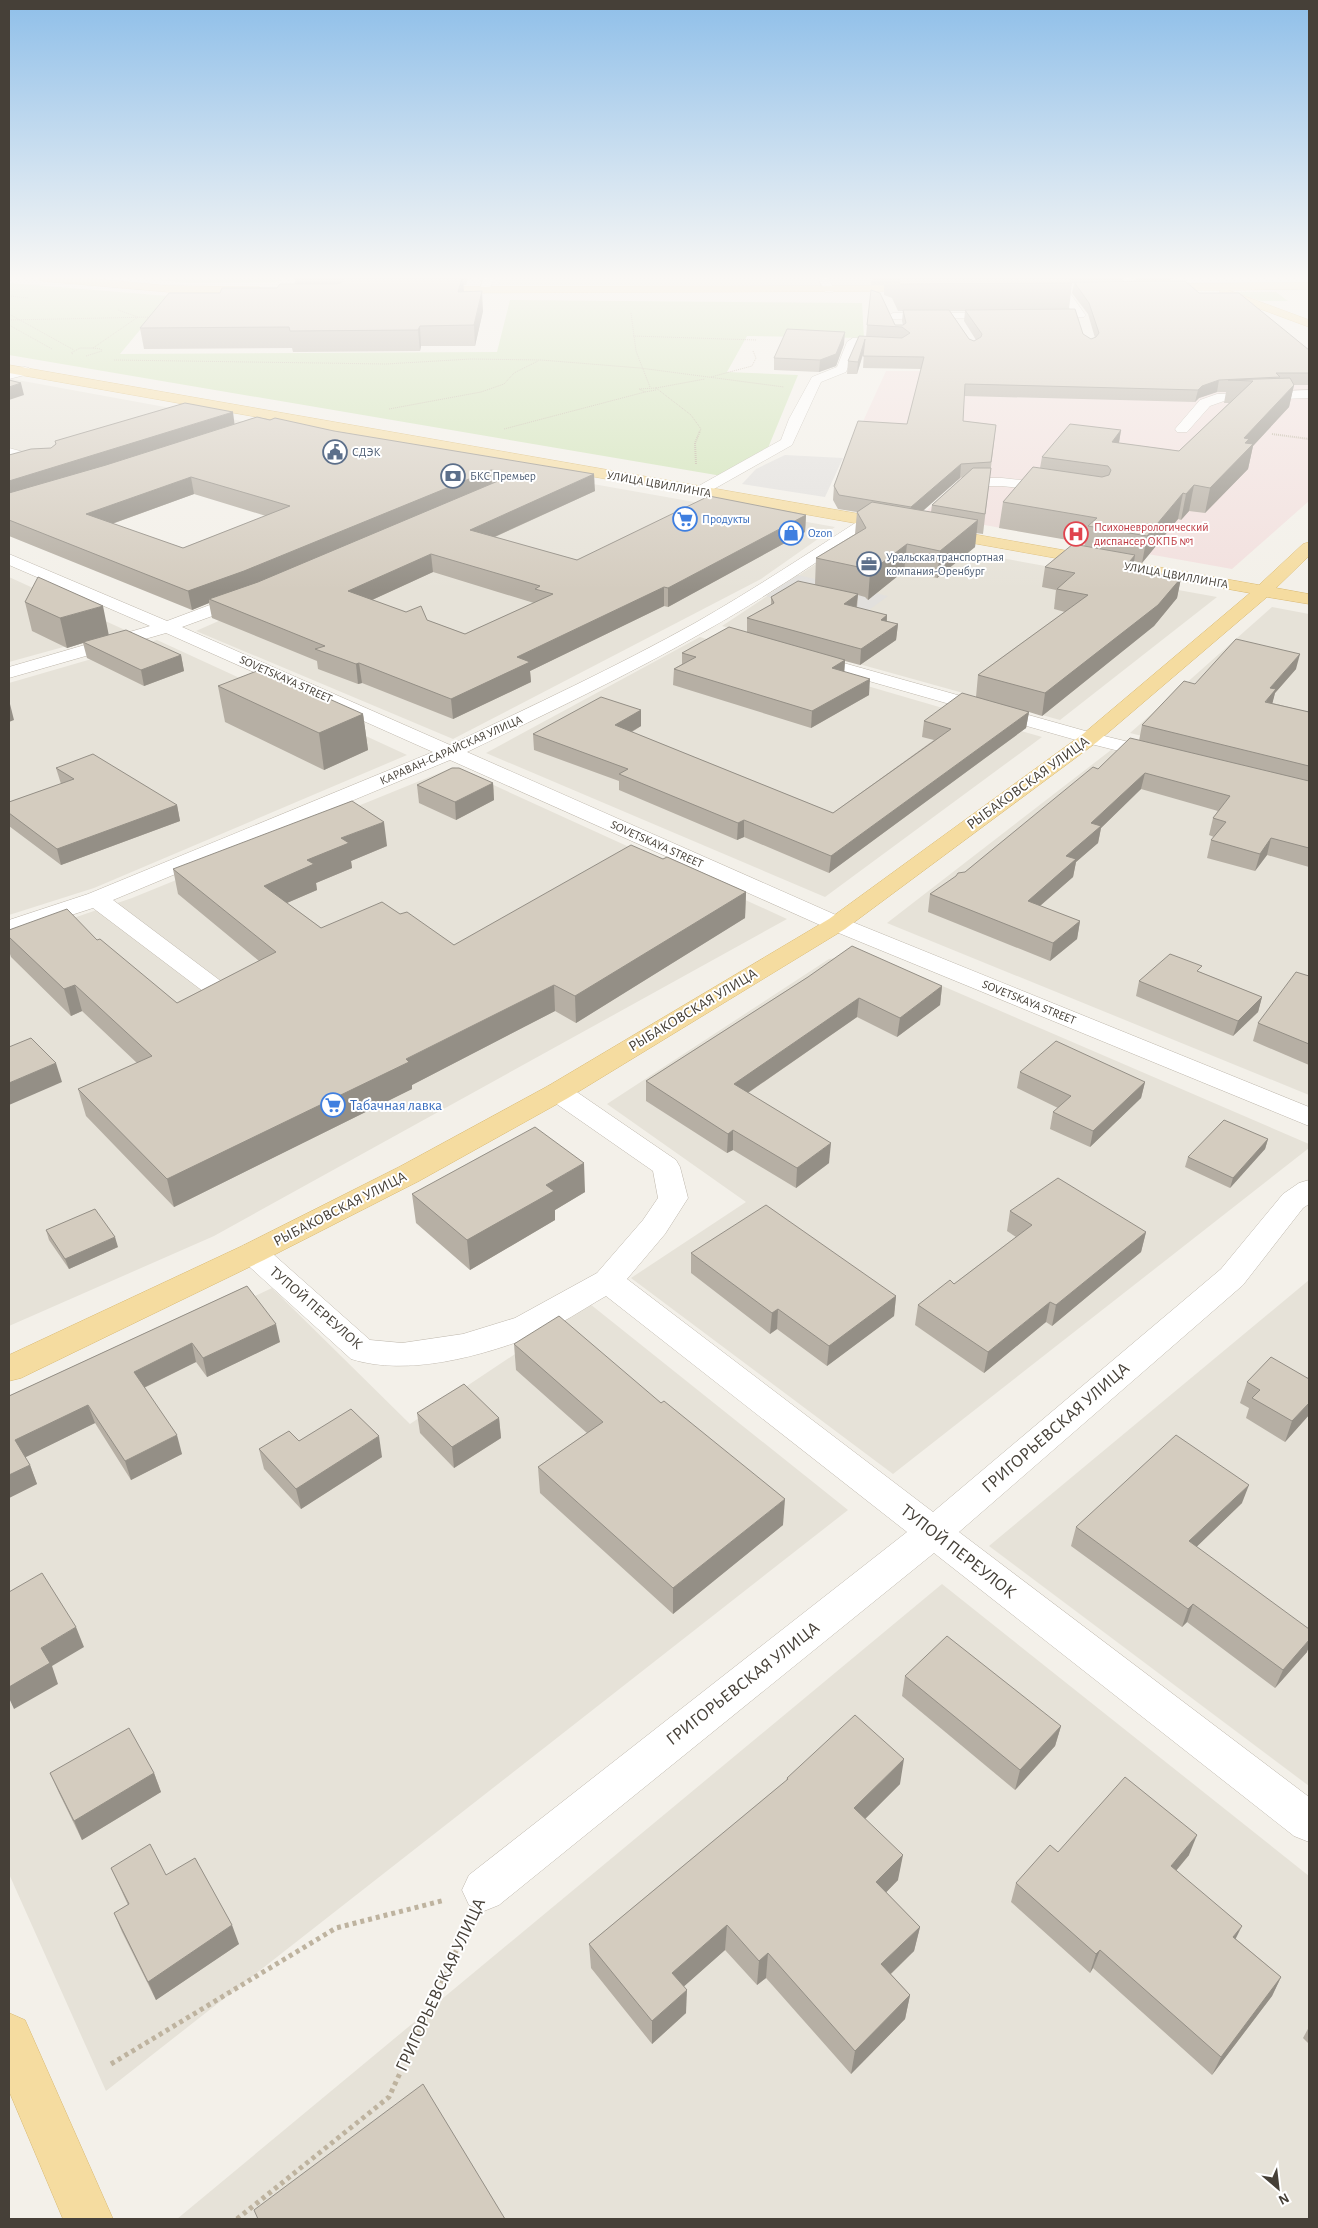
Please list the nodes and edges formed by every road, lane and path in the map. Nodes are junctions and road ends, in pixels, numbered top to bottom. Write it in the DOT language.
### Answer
graph roads {
  1 [pos="86,382"];
  2 [pos="506,382"];
  3 [pos="647,382"];
  4 [pos="691,382"];
  5 [pos="743,382"];
  6 [pos="815,382"];
  7 [pos="650,387"];
  8 [pos="656,390"];
  9 [pos="811,390"];
  10 [pos="645,392"];
  11 [pos="1309,394"];
  12 [pos="380,410"];
  13 [pos="285,418"];
  14 [pos="259,426"];
  15 [pos="1182,429"];
  16 [pos="497,431"];
  17 [pos="1272,434"];
  18 [pos="1309,439"];
  19 [pos="9,452"];
  20 [pos="30,458"];
  21 [pos="51,460"];
  22 [pos="9,464"];
  23 [pos="696,467"];
  24 [pos="1065,490"];
  25 [pos="700,491"];
  26 [pos="942,504"];
  27 [pos="868,520"];
  28 [pos="905,527"];
  29 [pos="924,530"];
  30 [pos="1309,547"];
  31 [pos="9,559"];
  32 [pos="262,591"];
  33 [pos="1263,591"];
  34 [pos="1309,599"];
  35 [pos="167,627"];
  36 [pos="700,627"];
  37 [pos="729,635"];
  38 [pos="795,654"];
  39 [pos="9,673"];
  40 [pos="1090,738"];
  41 [pos="452,752"];
  42 [pos="1176,759"];
  43 [pos="96,899"];
  44 [pos="837,924"];
  45 [pos="9,928"];
  46 [pos="225,996"];
  47 [pos="558,1092"];
  48 [pos="1309,1117"];
  49 [pos="1309,1190"];
  50 [pos="253,1253"];
  51 [pos="608,1281"];
  52 [pos="9,1369"];
  53 [pos="933,1533"];
  54 [pos="1309,1822"];
  55 [pos="484,1890"];
  56 [pos="9,2036"];
  57 [pos="111,2064"];
  58 [pos="88,2219"];
  59 [pos="237,2219"];
  1 -- 13 [label="main road, УЛИЦА ЦВИЛЛИНГА"];
  2 -- 12 [label="path"];
  3 -- 7 [label="path"];
  4 -- 8 [label="path"];
  5 -- 9 [label="path"];
  6 -- 9 [label="street"];
  7 -- 8 [label="path"];
  7 -- 10 [label="path"];
  8 -- 10 [label="path"];
  8 -- 23 [label="path"];
  9 -- 25 [label="street"];
  10 -- 16 [label="path"];
  11 -- 15 [label="street"];
  13 -- 14 [label="street"];
  13 -- 25 [label="main road, УЛИЦА ЦВИЛЛИНГА"];
  17 -- 18 [label="path"];
  19 -- 20 [label="street"];
  20 -- 21 [label="street"];
  20 -- 22 [label="street"];
  24 -- 26 [label="street"];
  25 -- 27 [label="main road, УЛИЦА ЦВИЛЛИНГА"];
  27 -- 28 [label="main road, УЛИЦА ЦВИЛЛИНГА"];
  27 -- 36 [label="street, КАРАВАН-САРАЙСКАЯ УЛИЦА"];
  29 -- 33 [label="main road, УЛИЦА ЦВИЛЛИНГА"];
  30 -- 33 [label="main road, РЫБАКОВСКАЯ УЛИЦА"];
  31 -- 35 [label="street, SOVETSKAYA STREET"];
  32 -- 35 [label="street"];
  33 -- 34 [label="main road, УЛИЦА ЦВИЛЛИНГА"];
  33 -- 40 [label="main road, РЫБАКОВСКАЯ УЛИЦА"];
  35 -- 39 [label="street"];
  35 -- 41 [label="street, SOVETSKAYA STREET"];
  36 -- 37 [label="street"];
  36 -- 41 [label="street, КАРАВАН-САРАЙСКАЯ УЛИЦА"];
  38 -- 40 [label="street"];
  40 -- 42 [label="street"];
  40 -- 44 [label="main road, РЫБАКОВСКАЯ УЛИЦА"];
  41 -- 43 [label="street, КАРАВАН-САРАЙСКАЯ УЛИЦА"];
  41 -- 44 [label="street, SOVETSKAYA STREET"];
  43 -- 45 [label="street, КАРАВАН-САРАЙСКАЯ УЛИЦА"];
  43 -- 46 [label="street"];
  44 -- 47 [label="main road, РЫБАКОВСКАЯ УЛИЦА"];
  44 -- 48 [label="street, SOVETSKAYA STREET"];
  47 -- 50 [label="main road, РЫБАКОВСКАЯ УЛИЦА"];
  47 -- 51 [label="street, ТУПОЙ ПЕРЕУЛОК"];
  49 -- 53 [label="street, ГРИГОРЬЕВСКАЯ УЛИЦА"];
  50 -- 51 [label="street, ТУПОЙ ПЕРЕУЛОК"];
  50 -- 52 [label="main road, РЫБАКОВСКАЯ УЛИЦА"];
  51 -- 53 [label="street, ТУПОЙ ПЕРЕУЛОК"];
  53 -- 54 [label="street, ТУПОЙ ПЕРЕУЛОК"];
  53 -- 55 [label="street, ГРИГОРЬЕВСКАЯ УЛИЦА"];
  55 -- 57 [label="path"];
  55 -- 59 [label="path, ГРИГОРЬЕВСКАЯ УЛИЦА"];
  56 -- 58 [label="main road"];
}
